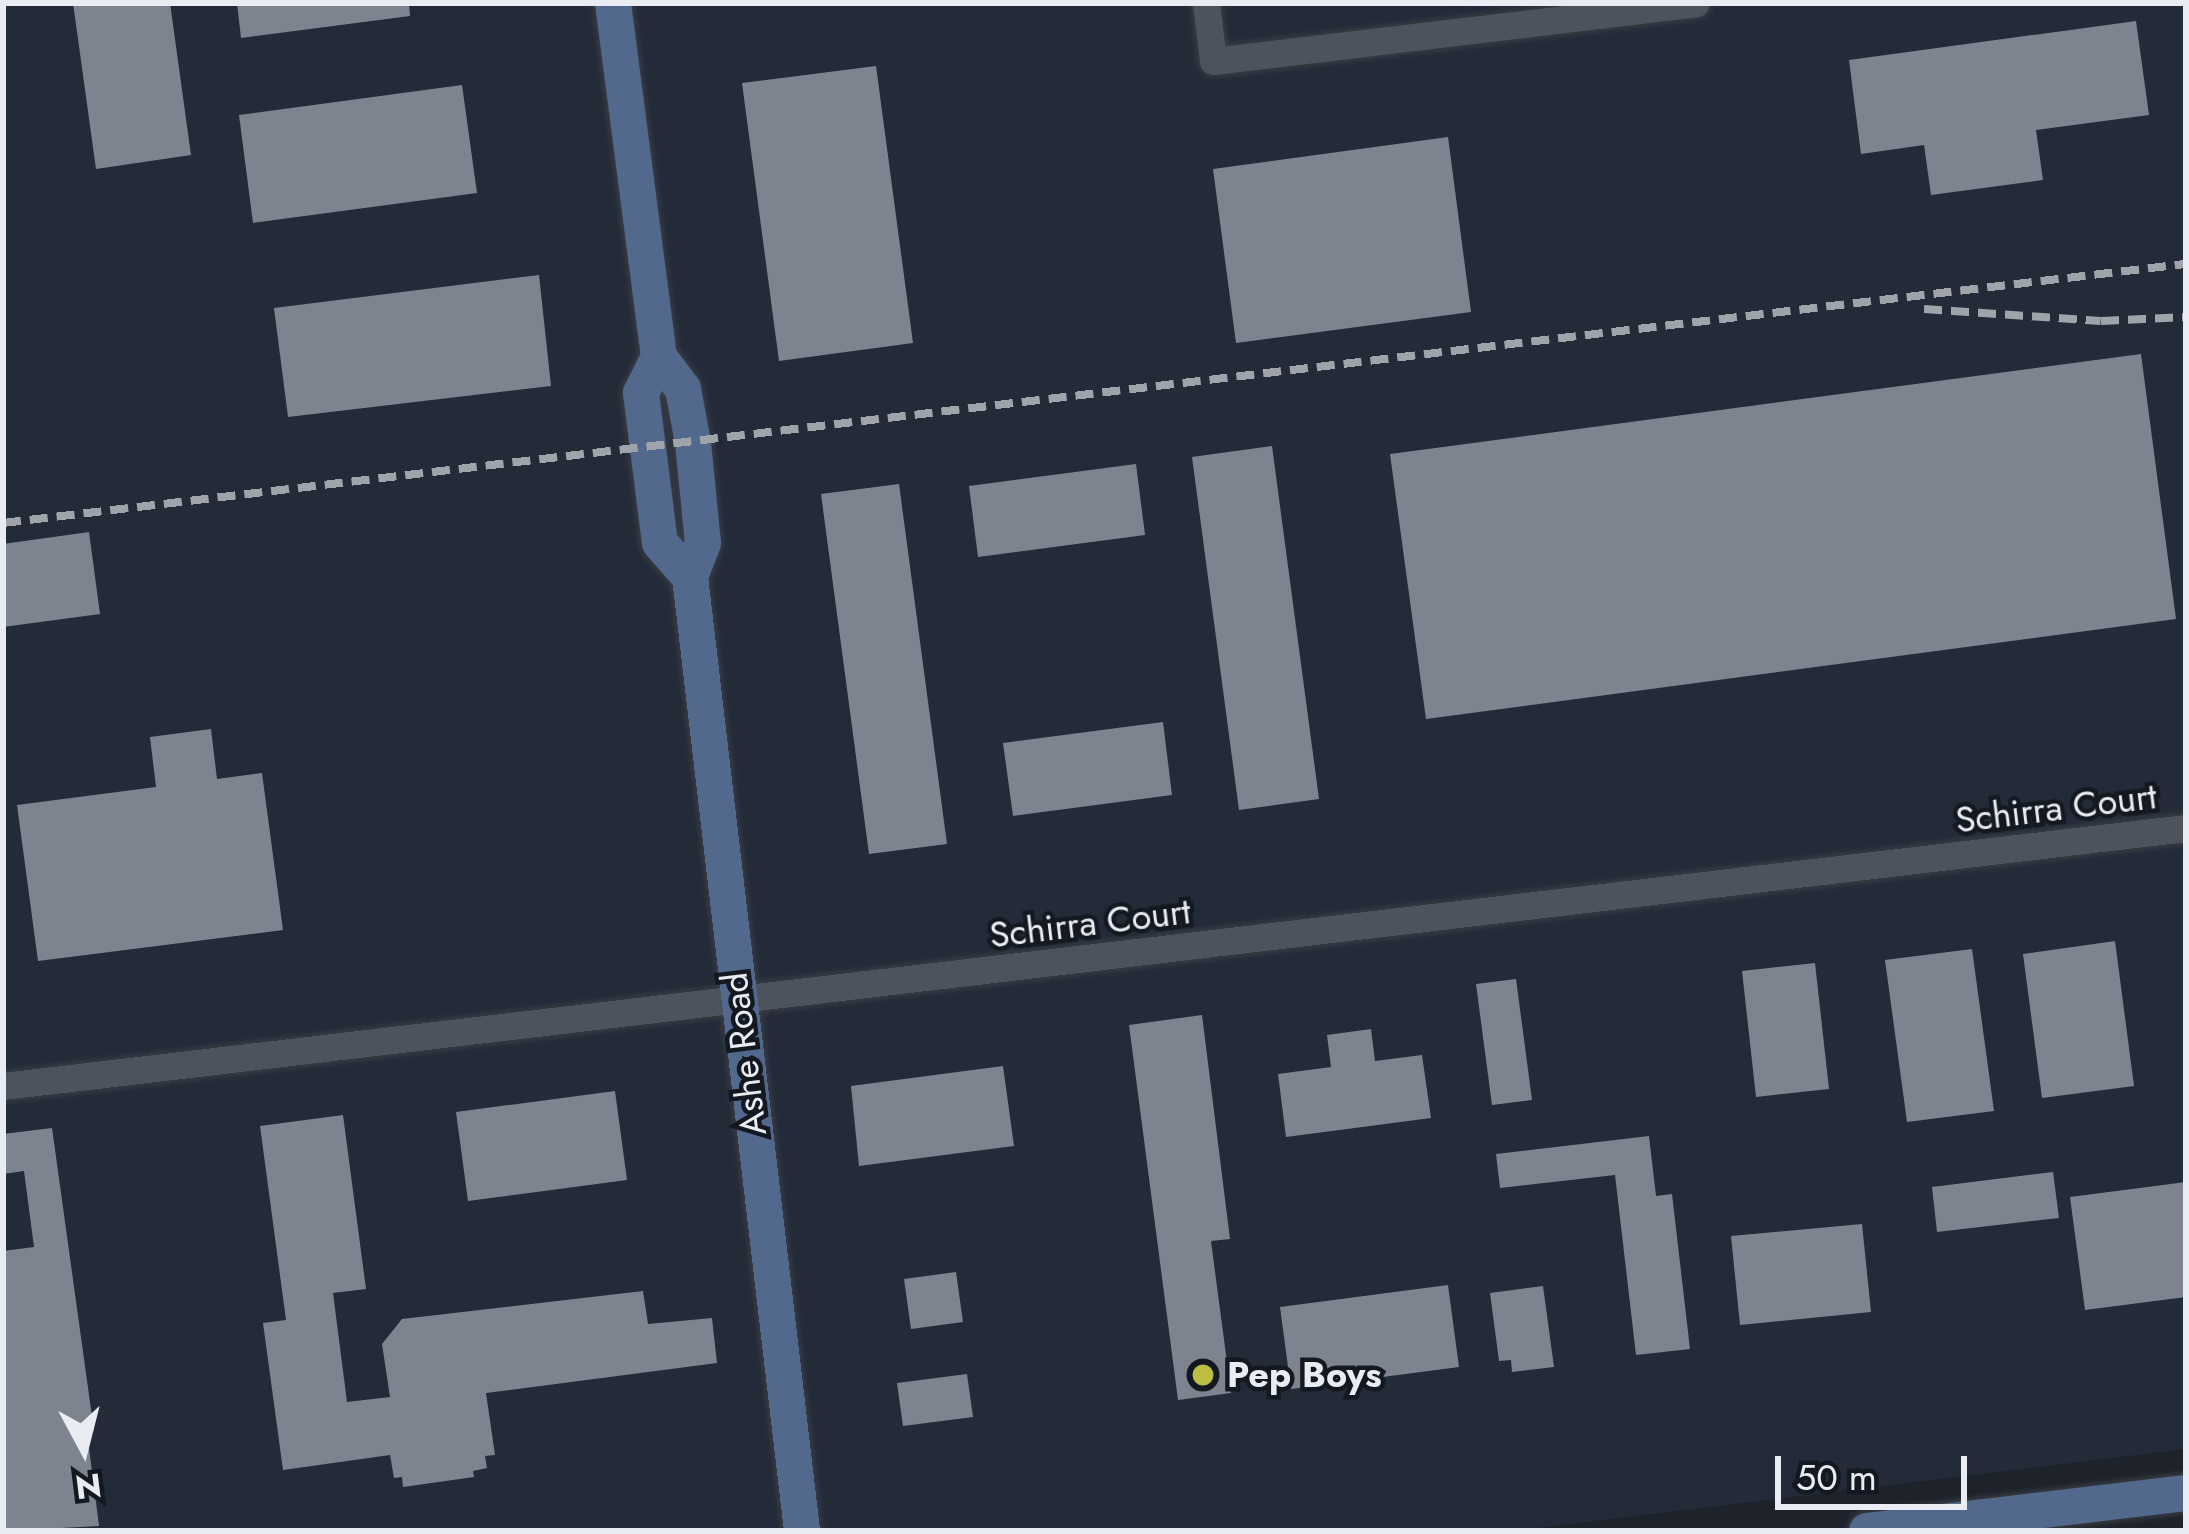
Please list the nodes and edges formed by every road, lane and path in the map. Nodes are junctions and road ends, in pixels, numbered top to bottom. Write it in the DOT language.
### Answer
graph roads {
  1 [pos="613,3"];
  2 [pos="1206,3"];
  3 [pos="1696,3"];
  4 [pos="2186,828"];
  5 [pos="737,1002"];
  6 [pos="3,1086"];
  7 [pos="2186,1496"];
  8 [pos="1907,1528"];
  9 [pos="802,1531"];
  10 [pos="1867,1531"];
  11 [pos="2051,1531"];
  1 -- 5 [label="street, Ashe Road"];
  2 -- 3 [label="street"];
  4 -- 5 [label="street, Schirra Court"];
  5 -- 6 [label="street, Schirra Court"];
  5 -- 9 [label="street, Ashe Road"];
  7 -- 8 [label="street"];
  7 -- 11 [label="street"];
  8 -- 10 [label="street"];
}
